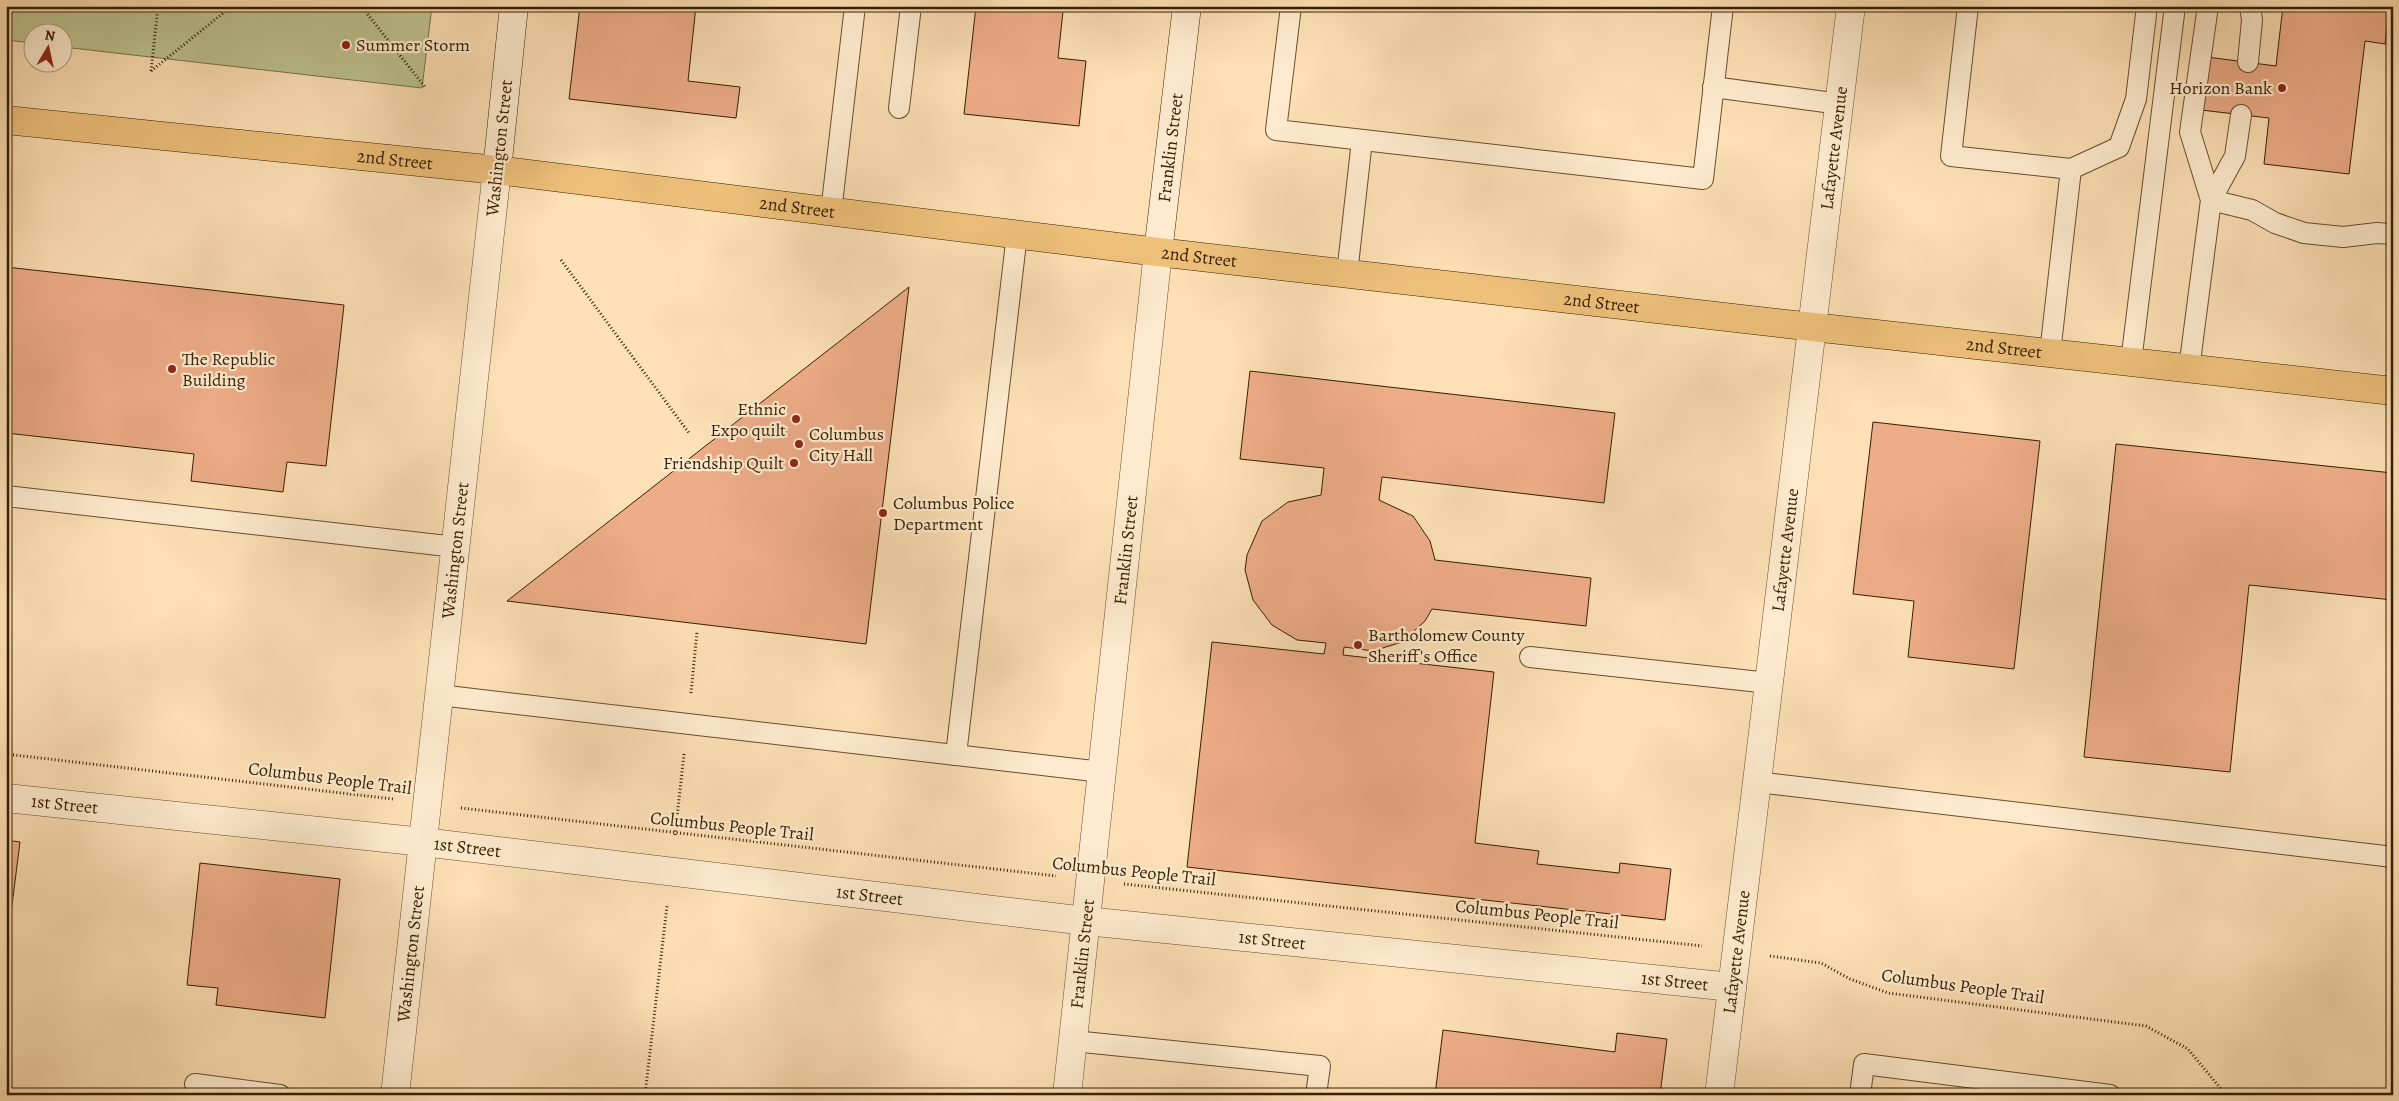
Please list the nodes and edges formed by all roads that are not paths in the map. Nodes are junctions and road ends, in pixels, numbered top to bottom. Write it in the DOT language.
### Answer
graph roads {
  1 [pos="514,6"];
  2 [pos="855,6"];
  3 [pos="911,6"];
  4 [pos="1187,6"];
  5 [pos="1291,6"];
  6 [pos="1723,6"];
  7 [pos="1851,6"];
  8 [pos="1968,6"];
  9 [pos="2147,6"];
  10 [pos="2176,6"];
  11 [pos="2208,6"];
  12 [pos="2250,6"];
  13 [pos="2248,62"];
  14 [pos="1713,87"];
  15 [pos="1840,104"];
  16 [pos="899,108"];
  17 [pos="2241,115"];
  18 [pos="6,120"];
  19 [pos="1362,140"];
  20 [pos="497,170"];
  21 [pos="2071,170"];
  22 [pos="2211,200"];
  23 [pos="831,212"];
  24 [pos="1018,234"];
  25 [pos="2393,234"];
  26 [pos="1158,252"];
  27 [pos="1347,274"];
  28 [pos="1813,327"];
  29 [pos="2050,353"];
  30 [pos="2131,362"];
  31 [pos="2189,369"];
  32 [pos="2393,391"];
  33 [pos="6,496"];
  34 [pos="456,547"];
  35 [pos="1530,657"];
  36 [pos="1769,683"];
  37 [pos="439,695"];
  38 [pos="956,755"];
  39 [pos="1102,772"];
  40 [pos="1757,782"];
  41 [pos="6,798"];
  42 [pos="424,842"];
  43 [pos="2393,857"];
  44 [pos="1086,921"];
  45 [pos="1732,987"];
  46 [pos="1073,1041"];
  47 [pos="195,1084"];
  48 [pos="280,1095"];
  49 [pos="396,1095"];
  50 [pos="1067,1095"];
  51 [pos="1316,1095"];
  52 [pos="1719,1095"];
  53 [pos="1860,1095"];
  54 [pos="2110,1095"];
  1 -- 20 [label="street, Washington Street"];
  2 -- 23 [label="lane"];
  3 -- 16 [label="lane"];
  4 -- 26 [label="street, Franklin Street"];
  5 -- 19 [label="lane"];
  6 -- 14 [label="lane"];
  7 -- 15 [label="street, Lafayette Avenue"];
  8 -- 21 [label="lane"];
  9 -- 21 [label="lane"];
  10 -- 30 [label="lane"];
  11 -- 22 [label="lane"];
  12 -- 13 [label="lane"];
  14 -- 15 [label="lane"];
  14 -- 19 [label="lane"];
  15 -- 28 [label="street, Lafayette Avenue"];
  17 -- 22 [label="lane"];
  18 -- 20 [label="highway, 2nd Street"];
  19 -- 27 [label="lane"];
  20 -- 23 [label="highway, 2nd Street"];
  20 -- 34 [label="street, Washington Street"];
  21 -- 29 [label="lane"];
  22 -- 25 [label="lane"];
  22 -- 31 [label="lane"];
  23 -- 24 [label="highway, 2nd Street"];
  24 -- 26 [label="highway, 2nd Street"];
  24 -- 38 [label="lane"];
  26 -- 27 [label="highway, 2nd Street"];
  26 -- 39 [label="street, Franklin Street"];
  27 -- 28 [label="highway, 2nd Street"];
  28 -- 29 [label="highway, 2nd Street"];
  28 -- 36 [label="street, Lafayette Avenue"];
  29 -- 30 [label="highway, 2nd Street"];
  30 -- 31 [label="highway, 2nd Street"];
  31 -- 32 [label="highway, 2nd Street"];
  33 -- 34 [label="lane"];
  34 -- 37 [label="street, Washington Street"];
  35 -- 36 [label="lane"];
  36 -- 40 [label="street, Lafayette Avenue"];
  37 -- 38 [label="lane"];
  37 -- 42 [label="street, Washington Street"];
  38 -- 39 [label="lane"];
  39 -- 44 [label="street, Franklin Street"];
  40 -- 43 [label="lane"];
  40 -- 45 [label="street, Lafayette Avenue"];
  41 -- 42 [label="street, 1st Street"];
  42 -- 44 [label="street, 1st Street"];
  42 -- 49 [label="street, Washington Street"];
  44 -- 45 [label="street, 1st Street"];
  44 -- 46 [label="street, Franklin Street"];
  45 -- 52 [label="street, Lafayette Avenue"];
  46 -- 50 [label="street, Franklin Street"];
  46 -- 51 [label="lane"];
  47 -- 48 [label="lane"];
  53 -- 54 [label="lane"];
}
